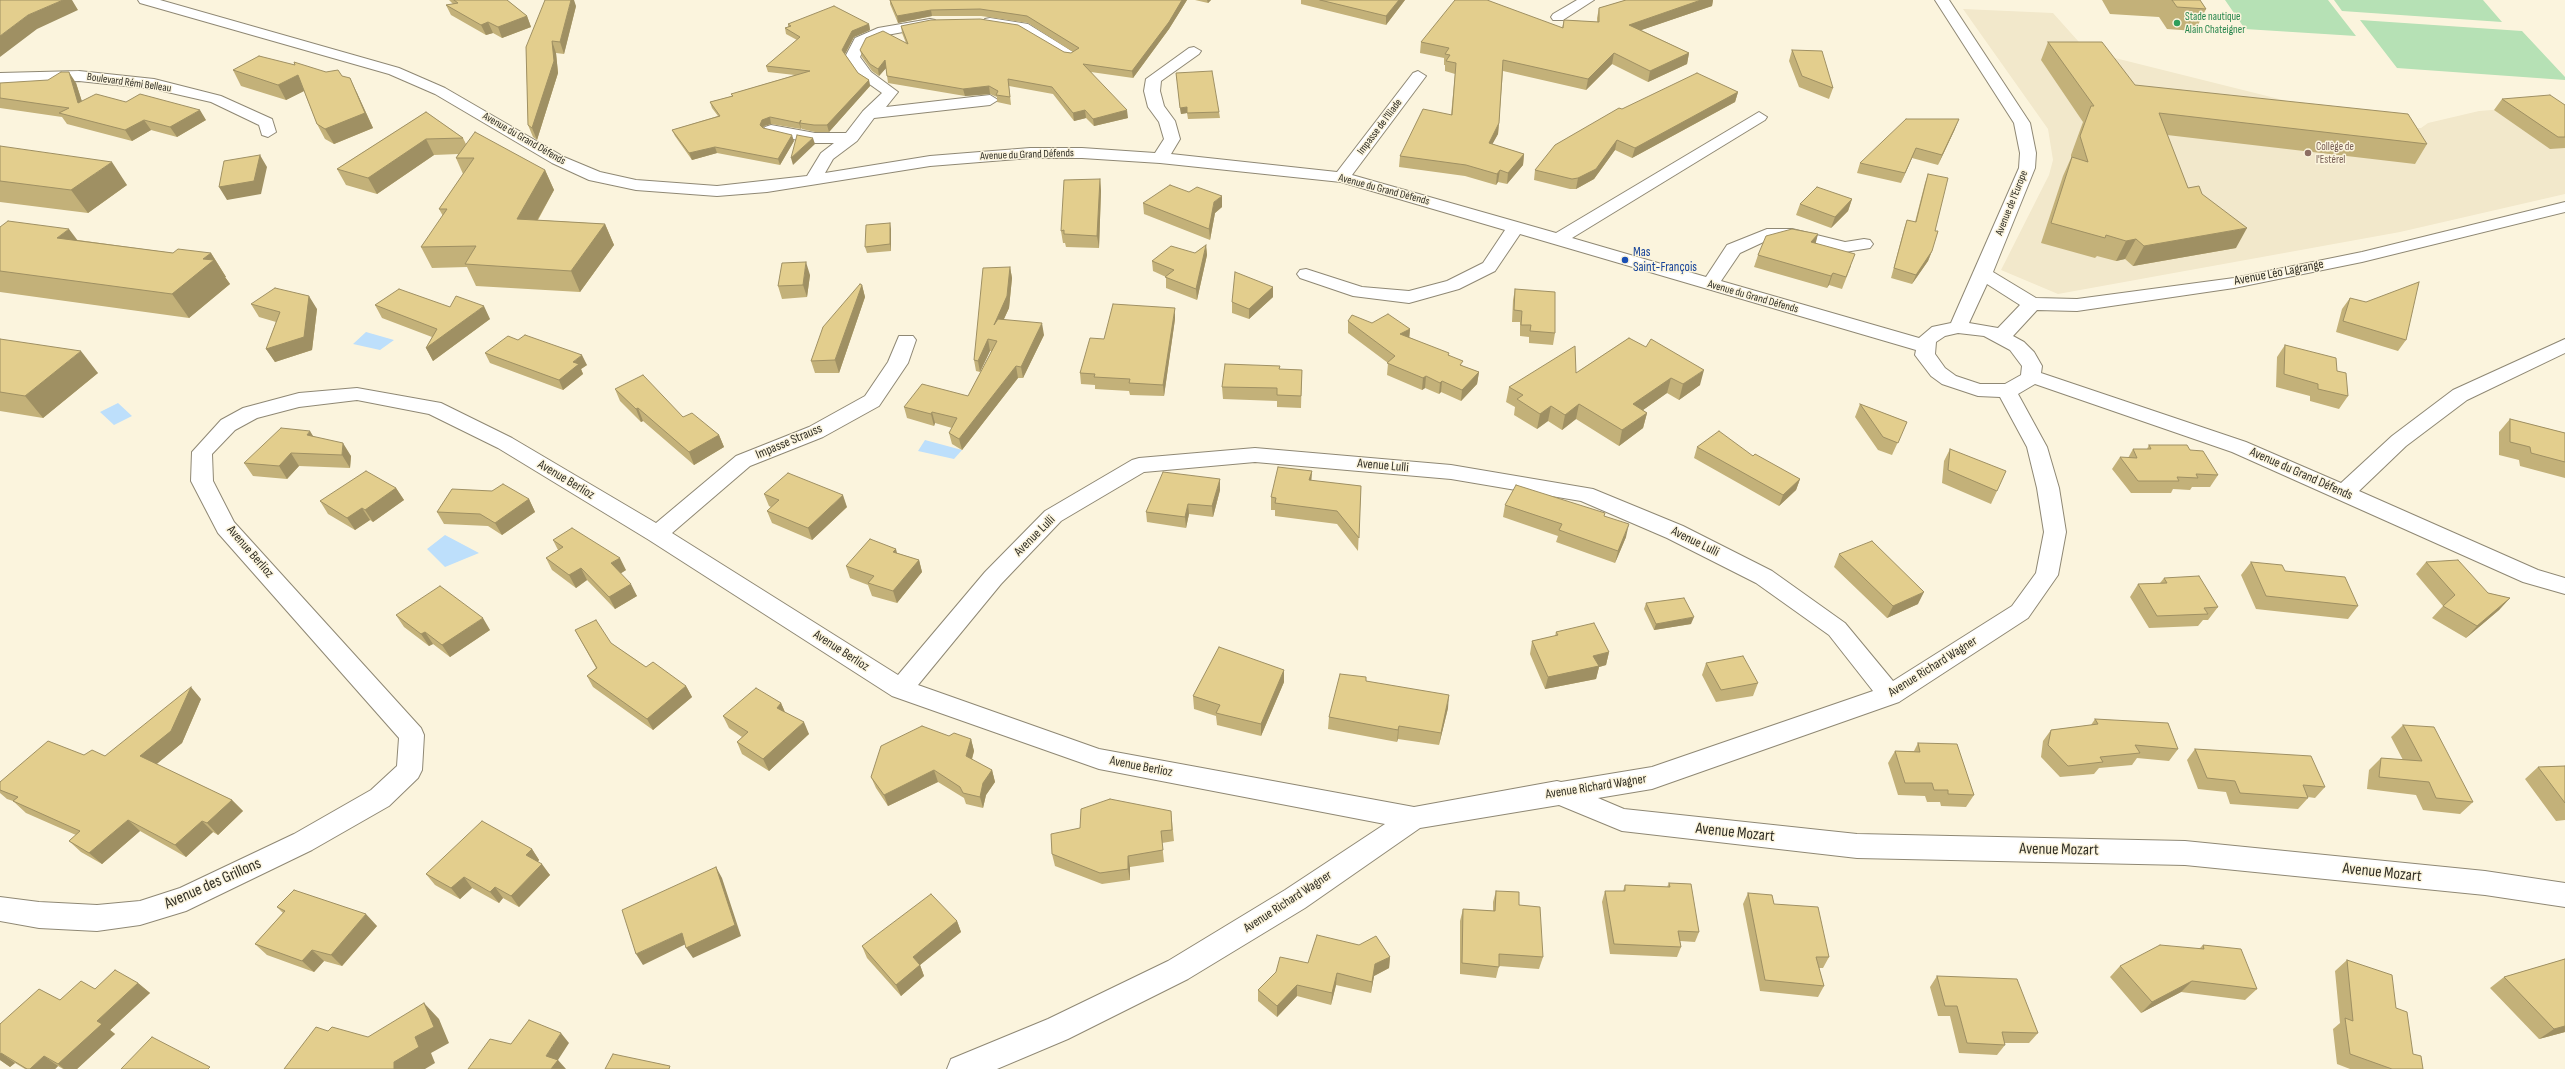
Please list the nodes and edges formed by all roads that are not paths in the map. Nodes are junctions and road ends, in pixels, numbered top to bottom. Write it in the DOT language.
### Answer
graph roads {
  1 [pos="145,0"];
  2 [pos="1586,0"];
  3 [pos="1942,0"];
  4 [pos="1558,17"];
  5 [pos="974,21"];
  6 [pos="946,22"];
  7 [pos="1194,51"];
  8 [pos="1071,55"];
  9 [pos="1418,76"];
  10 [pos="0,78"];
  11 [pos="990,100"];
  12 [pos="868,114"];
  13 [pos="1759,117"];
  14 [pos="771,130"];
  15 [pos="268,132"];
  16 [pos="851,138"];
  17 [pos="1160,158"];
  18 [pos="1342,178"];
  19 [pos="812,180"];
  20 [pos="2565,207"];
  21 [pos="1516,227"];
  22 [pos="1557,240"];
  23 [pos="1864,244"];
  24 [pos="1306,274"];
  25 [pos="1983,274"];
  26 [pos="1710,285"];
  27 [pos="2032,304"];
  28 [pos="1958,327"];
  29 [pos="2003,337"];
  30 [pos="906,340"];
  31 [pos="2565,345"];
  32 [pos="1924,346"];
  33 [pos="2031,376"];
  34 [pos="2007,391"];
  35 [pos="2344,493"];
  36 [pos="657,534"];
  37 [pos="2565,586"];
  38 [pos="901,689"];
  39 [pos="1890,695"];
  40 [pos="1557,792"];
  41 [pos="1414,818"];
  42 [pos="303,842"];
  43 [pos="2565,895"];
  44 [pos="0,909"];
  45 [pos="962,1069"];
  1 -- 19 [label="street, Avenue du Grand Défends"];
  2 -- 4 [label="street"];
  3 -- 25 [label="street, Avenue de l'Europe"];
  5 -- 8 [label="street"];
  6 -- 12 [label="street"];
  7 -- 17 [label="street"];
  9 -- 18 [label="street, Impasse de l'Iliade"];
  10 -- 15 [label="street, Boulevard Rémi Belleau"];
  11 -- 12 [label="street"];
  12 -- 16 [label="street"];
  13 -- 22 [label="street"];
  14 -- 16 [label="street"];
  16 -- 19 [label="street"];
  17 -- 18 [label="street, Avenue du Grand Défends"];
  17 -- 19 [label="street, Avenue du Grand Défends"];
  18 -- 21 [label="street, Avenue du Grand Défends"];
  20 -- 27 [label="street, Avenue Léo Lagrange"];
  21 -- 22 [label="street, Avenue du Grand Défends"];
  21 -- 24 [label="street"];
  22 -- 26 [label="street, Avenue du Grand Défends"];
  23 -- 26 [label="street"];
  25 -- 27 [label="street"];
  25 -- 28 [label="street, Avenue de l'Europe"];
  26 -- 32 [label="street, Avenue du Grand Défends"];
  27 -- 29 [label="street"];
  28 -- 29 [label="street"];
  28 -- 32 [label="street"];
  29 -- 33 [label="street"];
  30 -- 36 [label="street, Impasse Strauss"];
  31 -- 35 [label="street"];
  32 -- 34 [label="street"];
  33 -- 34 [label="street"];
  33 -- 35 [label="street, Avenue du Grand Défends"];
  34 -- 39 [label="street, Avenue Richard Wagner"];
  35 -- 37 [label="street, Avenue du Grand Défends"];
  36 -- 38 [label="street, Avenue Berlioz"];
  36 -- 42 [label="street, Avenue Berlioz"];
  38 -- 39 [label="street, Avenue Lulli"];
  38 -- 41 [label="street, Avenue Berlioz"];
  39 -- 40 [label="street, Avenue Richard Wagner"];
  40 -- 41 [label="street, Avenue Richard Wagner"];
  40 -- 43 [label="street, Avenue Mozart"];
  41 -- 45 [label="street, Avenue Richard Wagner"];
  42 -- 44 [label="street, Avenue des Grillons"];
}
